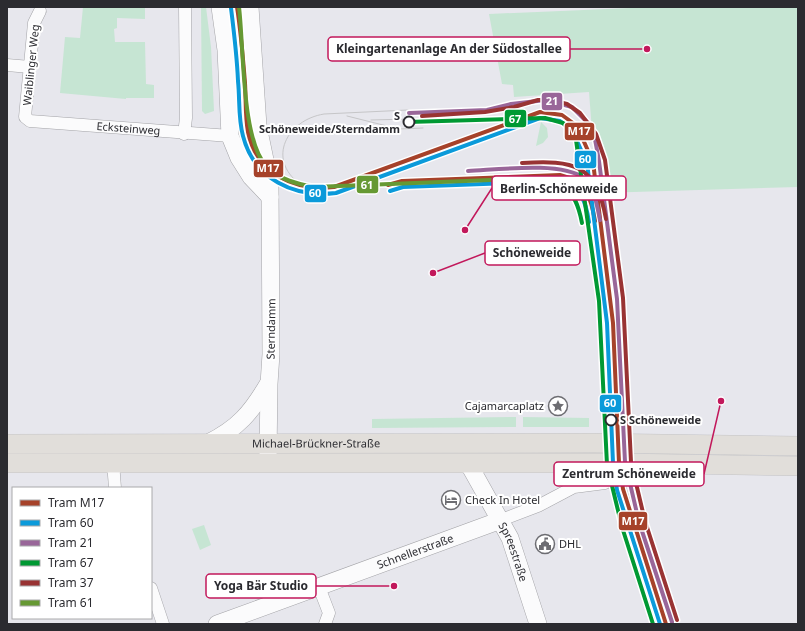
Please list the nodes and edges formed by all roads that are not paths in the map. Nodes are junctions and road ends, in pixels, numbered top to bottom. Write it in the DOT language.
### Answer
graph roads {
  1 [pos="185,7"];
  2 [pos="220,7"];
  3 [pos="250,7"];
  4 [pos="40,11"];
  5 [pos="7,65"];
  6 [pos="30,67"];
  7 [pos="27,119"];
  8 [pos="184,134"];
  9 [pos="221,135"];
  10 [pos="270,197"];
  11 [pos="268,384"];
  12 [pos="208,443"];
  13 [pos="7,444"];
  14 [pos="625,444"];
  15 [pos="798,446"];
  16 [pos="268,454"];
  17 [pos="113,462"];
  18 [pos="7,463"];
  19 [pos="468,463"];
  20 [pos="620,463"];
  21 [pos="798,466"];
  22 [pos="602,475"];
  23 [pos="115,487"];
  24 [pos="501,520"];
  25 [pos="319,587"];
  26 [pos="152,591"];
  27 [pos="163,624"];
  28 [pos="216,624"];
  29 [pos="325,624"];
  30 [pos="538,624"];
  31 [pos="663,624"];
  1 -- 8 [label="street"];
  2 -- 9 [label="main road"];
  3 -- 10 [label="main road, Sterndamm"];
  4 -- 6 [label="street, Waiblinger Weg"];
  5 -- 6 [label="street"];
  6 -- 7 [label="street, Waiblinger Weg"];
  7 -- 8 [label="street, Ecksteinweg"];
  8 -- 9 [label="street, Ecksteinweg"];
  9 -- 10 [label="main road"];
  10 -- 11 [label="main road, Sterndamm"];
  11 -- 12 [label="main road"];
  11 -- 16 [label="main road, Sterndamm"];
  12 -- 13 [label="main road, Michael-Brückner-Straße"];
  12 -- 16 [label="main road, Michael-Brückner-Straße"];
  14 -- 15 [label="main road"];
  14 -- 16 [label="main road, Michael-Brückner-Straße"];
  14 -- 20 [label="main road"];
  16 -- 17 [label="main road, Michael-Brückner-Straße"];
  16 -- 19 [label="main road, Michael-Brückner-Straße"];
  17 -- 18 [label="main road, Michael-Brückner-Straße"];
  17 -- 23 [label="street"];
  19 -- 20 [label="main road, Michael-Brückner-Straße"];
  19 -- 24 [label="main road, Spreestraße"];
  20 -- 21 [label="main road"];
  20 -- 31 [label="street"];
  22 -- 24 [label="street, Schnellerstraße"];
  24 -- 25 [label="main road, Schnellerstraße"];
  24 -- 30 [label="main road, Spreestraße"];
  25 -- 28 [label="main road, Schnellerstraße"];
  25 -- 29 [label="street"];
  26 -- 27 [label="street"];
}
